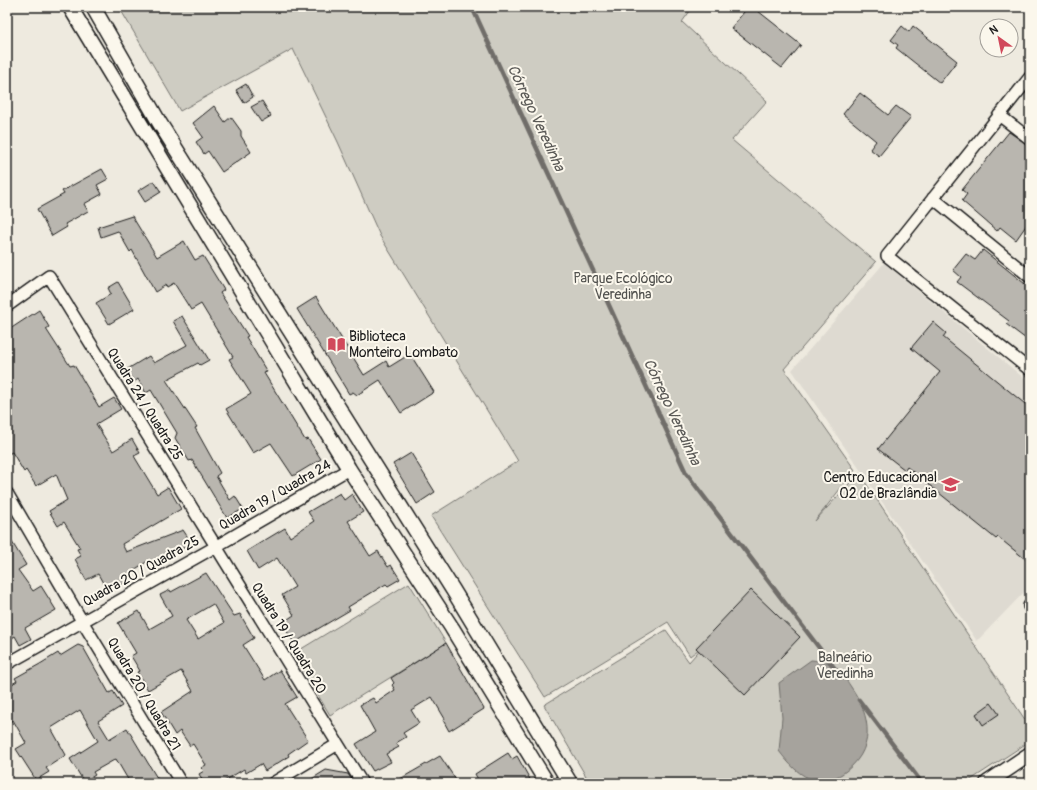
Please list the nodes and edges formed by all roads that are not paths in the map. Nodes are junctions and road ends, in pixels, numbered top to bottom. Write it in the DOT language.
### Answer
graph roads {
  1 [pos="70,7"];
  2 [pos="93,7"];
  3 [pos="1030,77"];
  4 [pos="999,115"];
  5 [pos="160,122"];
  6 [pos="144,131"];
  7 [pos="1030,139"];
  8 [pos="933,198"];
  9 [pos="1030,277"];
  10 [pos="7,306"];
  11 [pos="1030,370"];
  12 [pos="349,469"];
  13 [pos="7,493"];
  14 [pos="215,547"];
  15 [pos="453,590"];
  16 [pos="434,601"];
  17 [pos="469,617"];
  18 [pos="82,621"];
  19 [pos="452,628"];
  20 [pos="7,664"];
  21 [pos="338,744"];
  22 [pos="1030,754"];
  23 [pos="181,783"];
  24 [pos="273,783"];
  25 [pos="362,783"];
  26 [pos="547,783"];
  27 [pos="570,783"];
  28 [pos="987,783"];
  1 -- 6 [label="street"];
  2 -- 5 [label="street"];
  3 -- 4 [label="street"];
  4 -- 7 [label="street"];
  4 -- 8 [label="street"];
  5 -- 6 [label="street"];
  5 -- 15 [label="street"];
  6 -- 12 [label="street"];
  8 -- 9 [label="street"];
  8 -- 11 [label="street"];
  10 -- 14 [label="street, Quadra 24 / Quadra 25"];
  12 -- 14 [label="street, Quadra 19 / Quadra 24"];
  12 -- 16 [label="street"];
  13 -- 18 [label="street, Quadra 20 / Quadra 21"];
  14 -- 18 [label="street, Quadra 20 / Quadra 25"];
  14 -- 21 [label="street, Quadra 19 / Quadra 20"];
  15 -- 16 [label="street"];
  15 -- 17 [label="street"];
  16 -- 19 [label="street"];
  17 -- 19 [label="street"];
  17 -- 27 [label="street"];
  18 -- 20 [label="street, Quadra 20 / Quadra 25"];
  18 -- 23 [label="street, Quadra 20 / Quadra 21"];
  19 -- 26 [label="street"];
  21 -- 24 [label="street"];
  21 -- 25 [label="street, Quadra 19 / Quadra 20"];
  22 -- 28 [label="street"];
}
